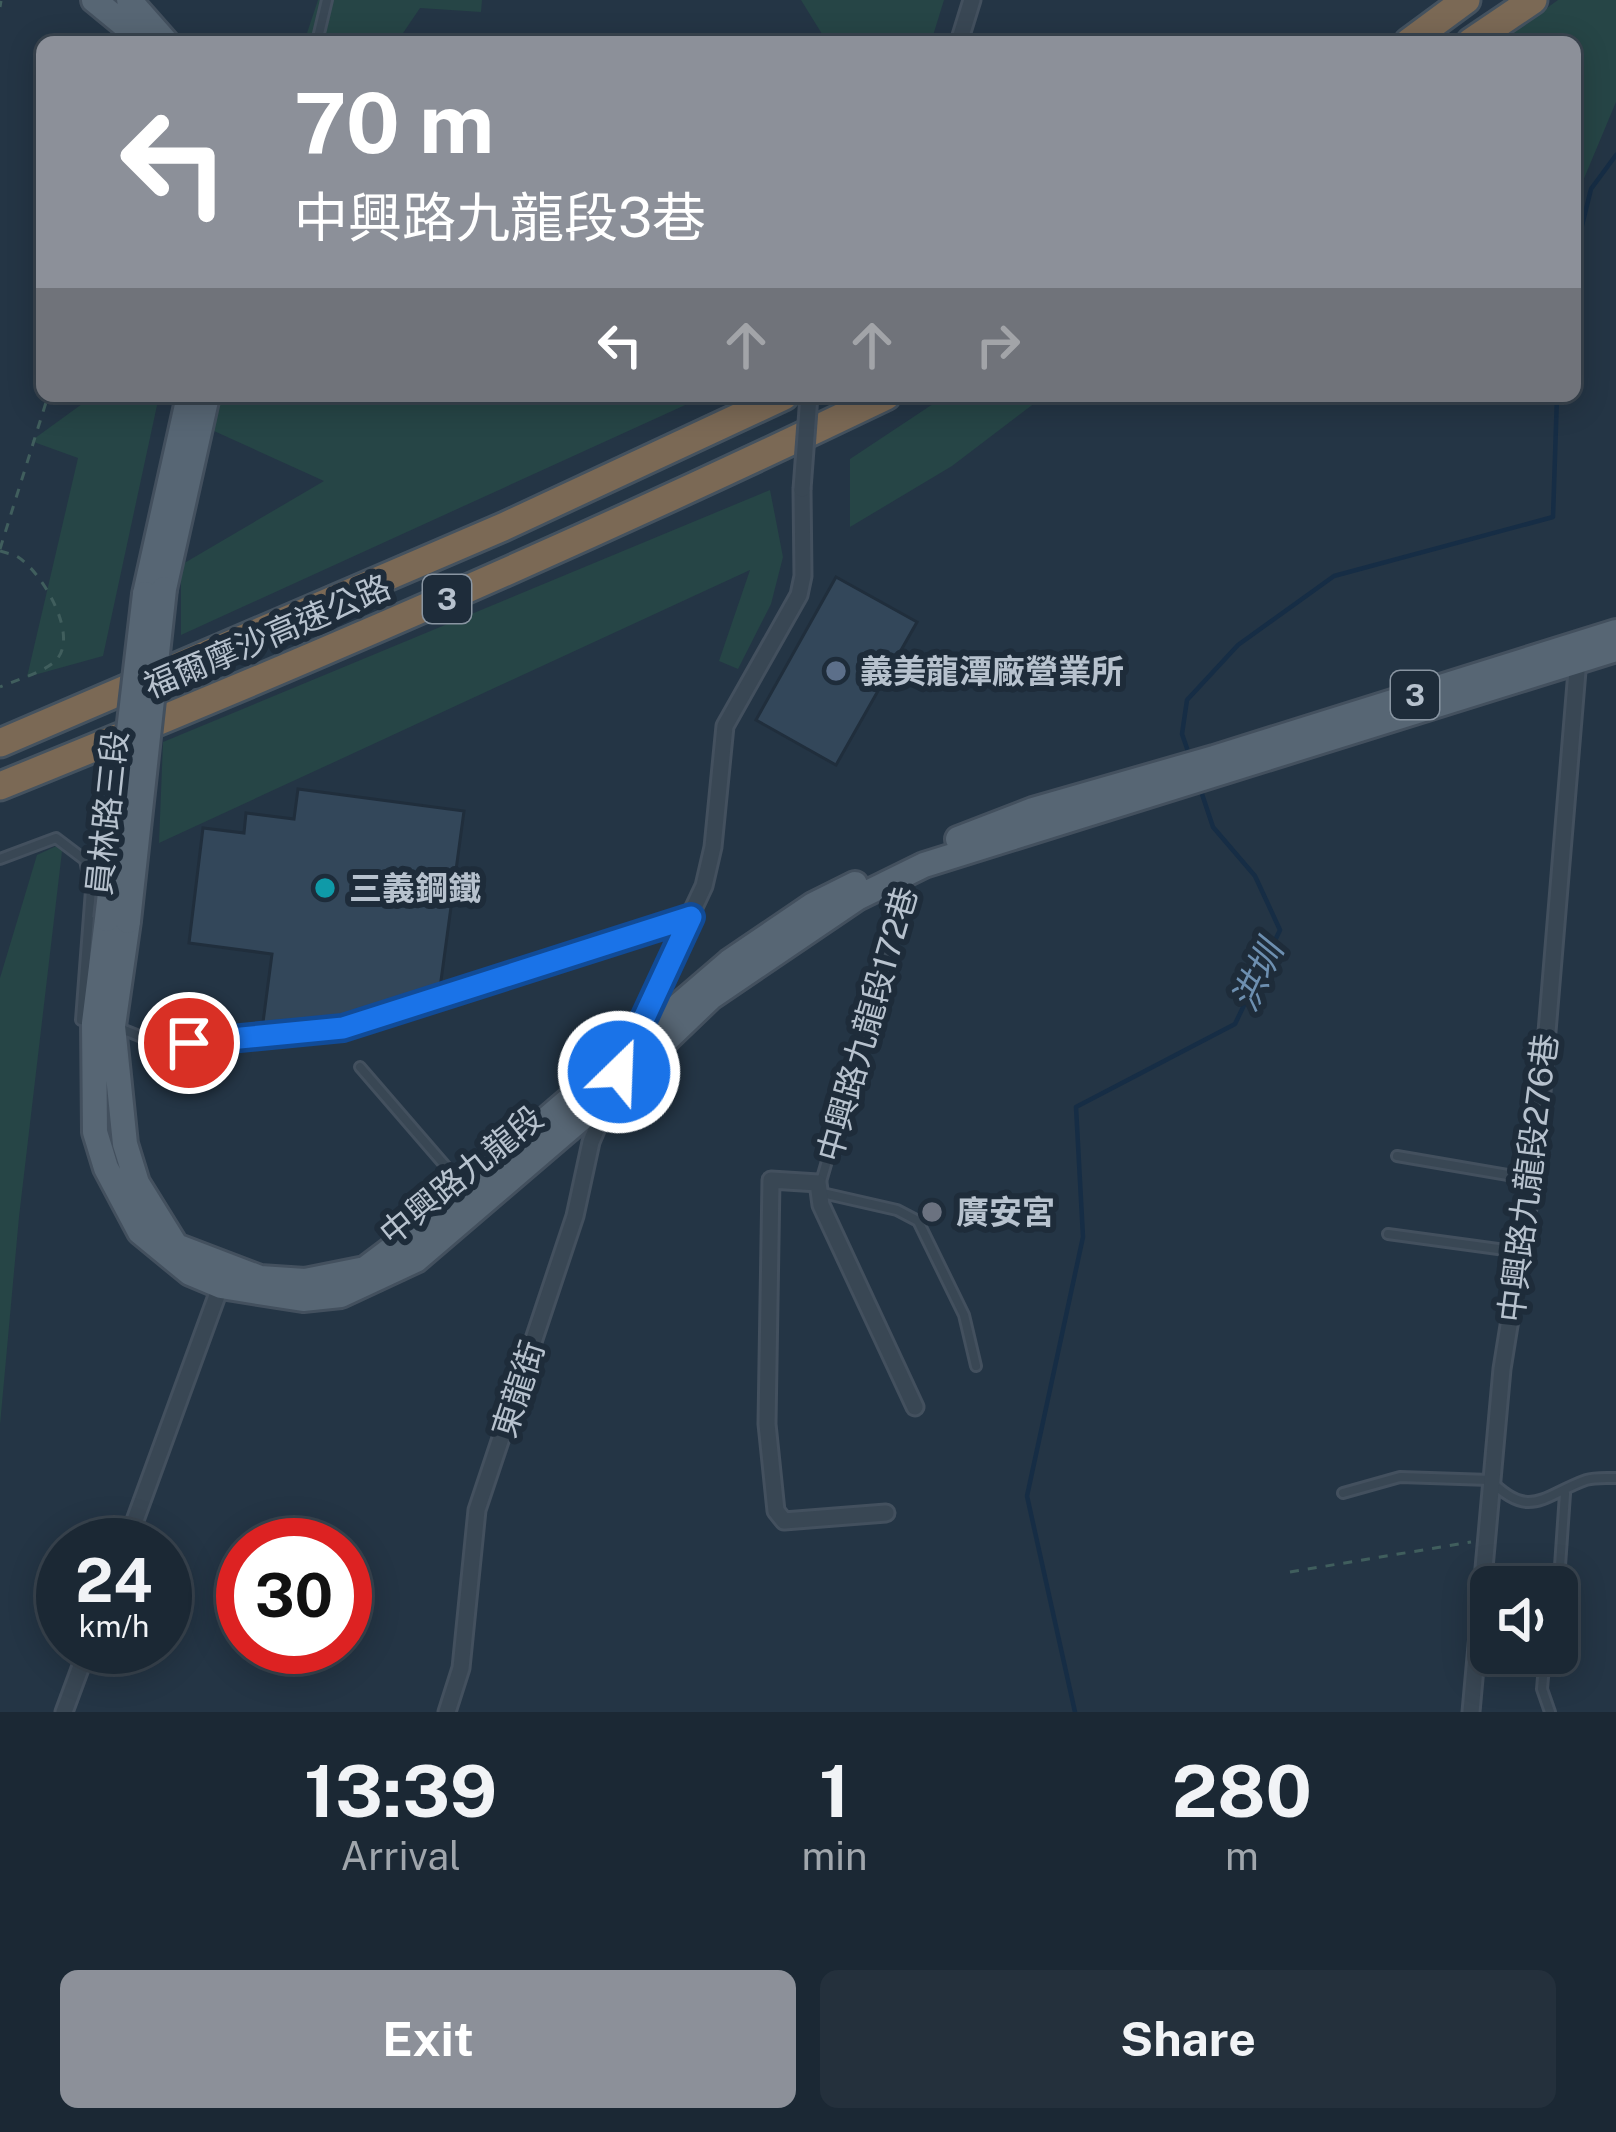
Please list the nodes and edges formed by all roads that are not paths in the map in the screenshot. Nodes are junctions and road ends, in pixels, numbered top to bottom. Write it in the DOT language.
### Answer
graph roads {
  1 [pos="94,0"];
  2 [pos="129,0"];
  3 [pos="327,0"];
  4 [pos="972,0"];
  5 [pos="1466,0"];
  6 [pos="1533,0"];
  7 [pos="138,36"];
  8 [pos="161,36"];
  9 [pos="318,36"];
  10 [pos="961,36"];
  11 [pos="1416,36"];
  12 [pos="1480,36"];
  13 [pos="188,402"];
  14 [pos="205,402"];
  15 [pos="771,402"];
  16 [pos="808,402"];
  17 [pos="874,402"];
  18 [pos="154,592"];
  19 [pos="1616,632"];
  20 [pos="1616,649"];
  21 [pos="1578,653"];
  22 [pos="0,743"];
  23 [pos="0,786"];
  24 [pos="0,859"];
  25 [pos="912,864"];
  26 [pos="691,917"];
  27 [pos="103,1024"];
  28 [pos="359,1067"];
  29 [pos="619,1072"];
  30 [pos="1397,1156"];
  31 [pos="1533,1179"];
  32 [pos="466,1189"];
  33 [pos="818,1192"];
  34 [pos="1388,1234"];
  35 [pos="1521,1252"];
  36 [pos="224,1277"];
  37 [pos="976,1366"];
  38 [pos="915,1407"];
  39 [pos="1616,1478"];
  40 [pos="1490,1480"];
  41 [pos="1343,1493"];
  42 [pos="1565,1493"];
  43 [pos="886,1513"];
  44 [pos="135,1518"];
  45 [pos="1560,1566"];
  46 [pos="78,1674"];
  47 [pos="1544,1674"];
  48 [pos="64,1712"];
  49 [pos="447,1712"];
  50 [pos="1471,1712"];
  51 [pos="1550,1712"];
  1 -- 7 [label="main road"];
  2 -- 8 [label="main road"];
  3 -- 9 [label="lane"];
  4 -- 10 [label="street"];
  5 -- 11 [label="highway"];
  6 -- 12 [label="highway"];
  13 -- 18 [label="main road, 員林路三段 / 3"];
  14 -- 18 [label="main road, 員林路三段 / 3"];
  15 -- 22 [label="highway, 福爾摩沙高速公路 / 3"];
  16 -- 26 [label="street, 東龍街, bridge"];
  17 -- 23 [label="highway, 福爾摩沙高速公路 / 3"];
  18 -- 27 [label="main road, 員林路三段 / 3, bridge"];
  19 -- 21 [label="main road, 3"];
  20 -- 21 [label="main road, 3"];
  21 -- 25 [label="main road, 中興路九龍段 / 3"];
  21 -- 31 [label="street, 中興路九龍段276巷"];
  24 -- 27 [label="lane"];
  25 -- 29 [label="main road, 中興路九龍段 / 3"];
  25 -- 29 [label="main road, 中興路九龍段 / 3"];
  25 -- 33 [label="lane, 中興路九龍段172巷"];
  26 -- 27 [label="lane"];
  26 -- 29 [label="street, 東龍街"];
  27 -- 36 [label="main road, 中興路九龍段 / 3"];
  28 -- 32 [label="lane"];
  29 -- 32 [label="main road, 中興路九龍段 / 3"];
  29 -- 36 [label="main road, 中興路九龍段 / 3"];
  29 -- 49 [label="street, 東龍街"];
  30 -- 31 [label="lane"];
  31 -- 35 [label="street, 中興路九龍段276巷"];
  32 -- 36 [label="main road, 中興路九龍段 / 3"];
  33 -- 37 [label="lane"];
  33 -- 38 [label="street"];
  33 -- 43 [label="street"];
  34 -- 35 [label="lane"];
  35 -- 40 [label="street, 中興路九龍段276巷"];
  36 -- 44 [label="street"];
  39 -- 42 [label="lane"];
  40 -- 41 [label="lane"];
  40 -- 42 [label="lane"];
  40 -- 50 [label="street, 中興路九龍段276巷"];
  42 -- 45 [label="lane"];
  46 -- 48 [label="street"];
  47 -- 51 [label="lane"];
}
